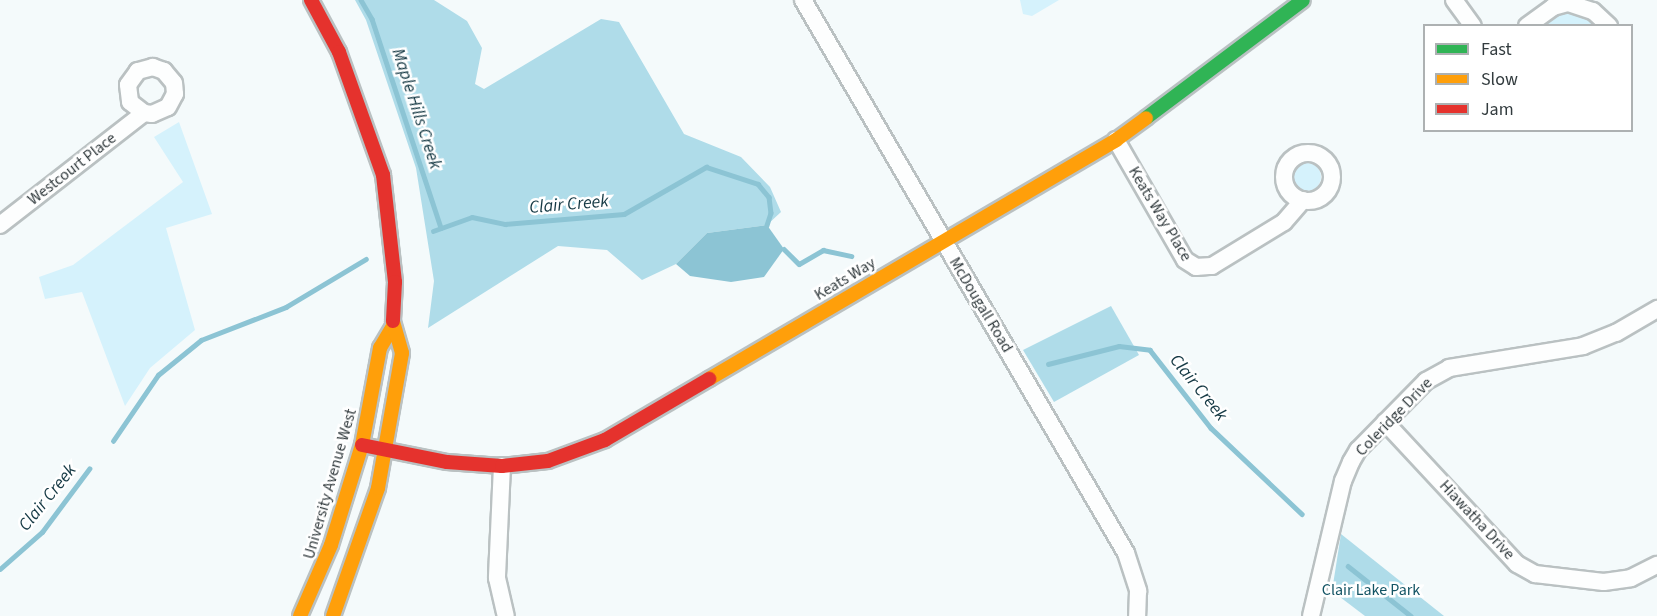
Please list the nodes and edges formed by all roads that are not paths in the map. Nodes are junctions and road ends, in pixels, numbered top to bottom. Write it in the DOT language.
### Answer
graph roads {
  1 [pos="311,0"];
  2 [pos="803,0"];
  3 [pos="1303,0"];
  4 [pos="1454,0"];
  5 [pos="1472,24"];
  6 [pos="1530,24"];
  7 [pos="1608,24"];
  8 [pos="144,113"];
  9 [pos="1116,140"];
  10 [pos="1302,200"];
  11 [pos="0,225"];
  12 [pos="943,241"];
  13 [pos="1657,309"];
  14 [pos="393,326"];
  15 [pos="1385,422"];
  16 [pos="362,445"];
  17 [pos="385,450"];
  18 [pos="502,466"];
  19 [pos="1657,565"];
  20 [pos="300,616"];
  21 [pos="333,616"];
  22 [pos="506,616"];
  23 [pos="1137,616"];
  24 [pos="1311,616"];
  1 -- 14 [label="street, University Avenue West"];
  2 -- 12 [label="street, McDougall Road"];
  3 -- 9 [label="street, Keats Way"];
  4 -- 5 [label="street"];
  6 -- 7 [label="street"];
  8 -- 11 [label="street, Westcourt Place"];
  9 -- 10 [label="street, Keats Way Place"];
  9 -- 12 [label="street, Keats Way"];
  12 -- 18 [label="street, Keats Way"];
  12 -- 23 [label="street, McDougall Road"];
  13 -- 15 [label="street, Coleridge Drive"];
  14 -- 16 [label="street, University Avenue West"];
  14 -- 17 [label="street, University Avenue West"];
  15 -- 19 [label="street, Hiawatha Drive"];
  15 -- 24 [label="street, Coleridge Drive"];
  16 -- 17 [label="street, Keats Way"];
  16 -- 20 [label="street, University Avenue West"];
  17 -- 18 [label="street, Keats Way"];
  17 -- 21 [label="street, University Avenue West"];
  18 -- 22 [label="street"];
}
